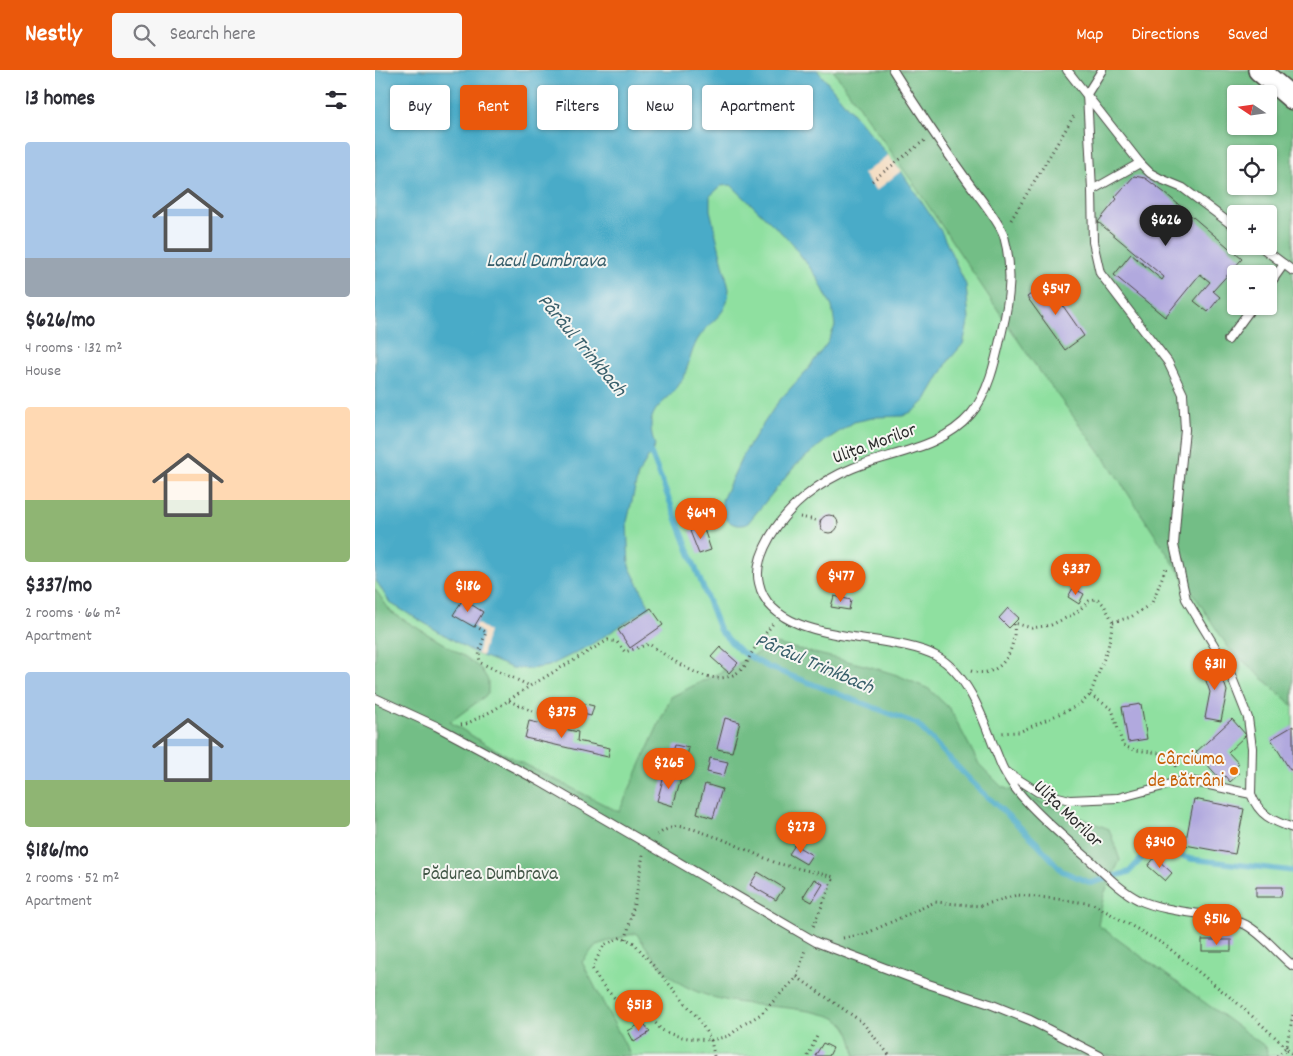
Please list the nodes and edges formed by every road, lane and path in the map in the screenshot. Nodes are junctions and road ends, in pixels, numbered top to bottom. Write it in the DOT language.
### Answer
graph roads {
  1 [pos="893,70"];
  2 [pos="1067,70"];
  3 [pos="1102,70"];
  4 [pos="1259,70"];
  5 [pos="1087,94"];
  6 [pos="1293,99"];
  7 [pos="933,133"];
  8 [pos="1140,163"];
  9 [pos="872,180"];
  10 [pos="1092,190"];
  11 [pos="1227,221"];
  12 [pos="1003,232"];
  13 [pos="1272,255"];
  14 [pos="1284,264"];
  15 [pos="1293,271"];
  16 [pos="1277,274"];
  17 [pos="1246,315"];
  18 [pos="1228,340"];
  19 [pos="787,514"];
  20 [pos="821,521"];
  21 [pos="1174,545"];
  22 [pos="780,614"];
  23 [pos="1113,622"];
  24 [pos="475,626"];
  25 [pos="949,665"];
  26 [pos="530,686"];
  27 [pos="1090,694"];
  28 [pos="375,698"];
  29 [pos="509,701"];
  30 [pos="533,711"];
  31 [pos="436,726"];
  32 [pos="989,734"];
  33 [pos="1004,771"];
  34 [pos="1186,780"];
  35 [pos="1251,794"];
  36 [pos="1293,828"];
  37 [pos="645,842"];
  38 [pos="627,939"];
  39 [pos="812,940"];
  40 [pos="1293,966"];
  41 [pos="797,976"];
  42 [pos="1293,1015"];
  43 [pos="818,1034"];
  44 [pos="711,1040"];
  45 [pos="1286,1048"];
  46 [pos="1293,1055"];
  47 [pos="714,1056"];
  48 [pos="808,1056"];
  49 [pos="890,1056"];
  50 [pos="1100,1056"];
  51 [pos="1277,1056"];
  52 [pos="1287,1056"];
  1 -- 7 [label="lane, Ulița Morilor"];
  2 -- 5 [label="lane"];
  3 -- 5 [label="lane"];
  4 -- 6 [label="main road"];
  5 -- 8 [label="lane"];
  5 -- 10 [label="lane"];
  5 -- 12 [label="path"];
  7 -- 9 [label="path"];
  7 -- 12 [label="lane, Ulița Morilor"];
  8 -- 10 [label="lane"];
  8 -- 11 [label="lane"];
  10 -- 21 [label="lane"];
  12 -- 19 [label="lane, Ulița Morilor"];
  13 -- 14 [label="lane"];
  14 -- 15 [label="lane"];
  14 -- 16 [label="lane"];
  17 -- 18 [label="lane"];
  19 -- 20 [label="path"];
  19 -- 22 [label="lane, Ulița Morilor"];
  21 -- 23 [label="path"];
  21 -- 35 [label="lane"];
  22 -- 25 [label="lane, Ulița Morilor"];
  22 -- 26 [label="path"];
  23 -- 25 [label="path"];
  23 -- 27 [label="path"];
  24 -- 26 [label="path"];
  25 -- 32 [label="lane, Ulița Morilor"];
  26 -- 29 [label="path"];
  27 -- 32 [label="path"];
  27 -- 34 [label="path"];
  28 -- 31 [label="lane"];
  29 -- 30 [label="path"];
  29 -- 31 [label="path"];
  31 -- 37 [label="lane"];
  32 -- 33 [label="lane, Ulița Morilor"];
  33 -- 34 [label="lane"];
  33 -- 40 [label="lane, Ulița Morilor"];
  34 -- 35 [label="lane"];
  35 -- 36 [label="lane"];
  37 -- 38 [label="path"];
  37 -- 39 [label="lane"];
  37 -- 39 [label="path"];
  38 -- 44 [label="path"];
  38 -- 44 [label="path"];
  39 -- 41 [label="path"];
  39 -- 45 [label="path"];
  39 -- 50 [label="lane"];
  41 -- 44 [label="path"];
  41 -- 49 [label="path"];
  42 -- 45 [label="path"];
  43 -- 48 [label="path"];
  44 -- 47 [label="path"];
  45 -- 46 [label="path"];
  45 -- 51 [label="path"];
  45 -- 52 [label="path"];
}
